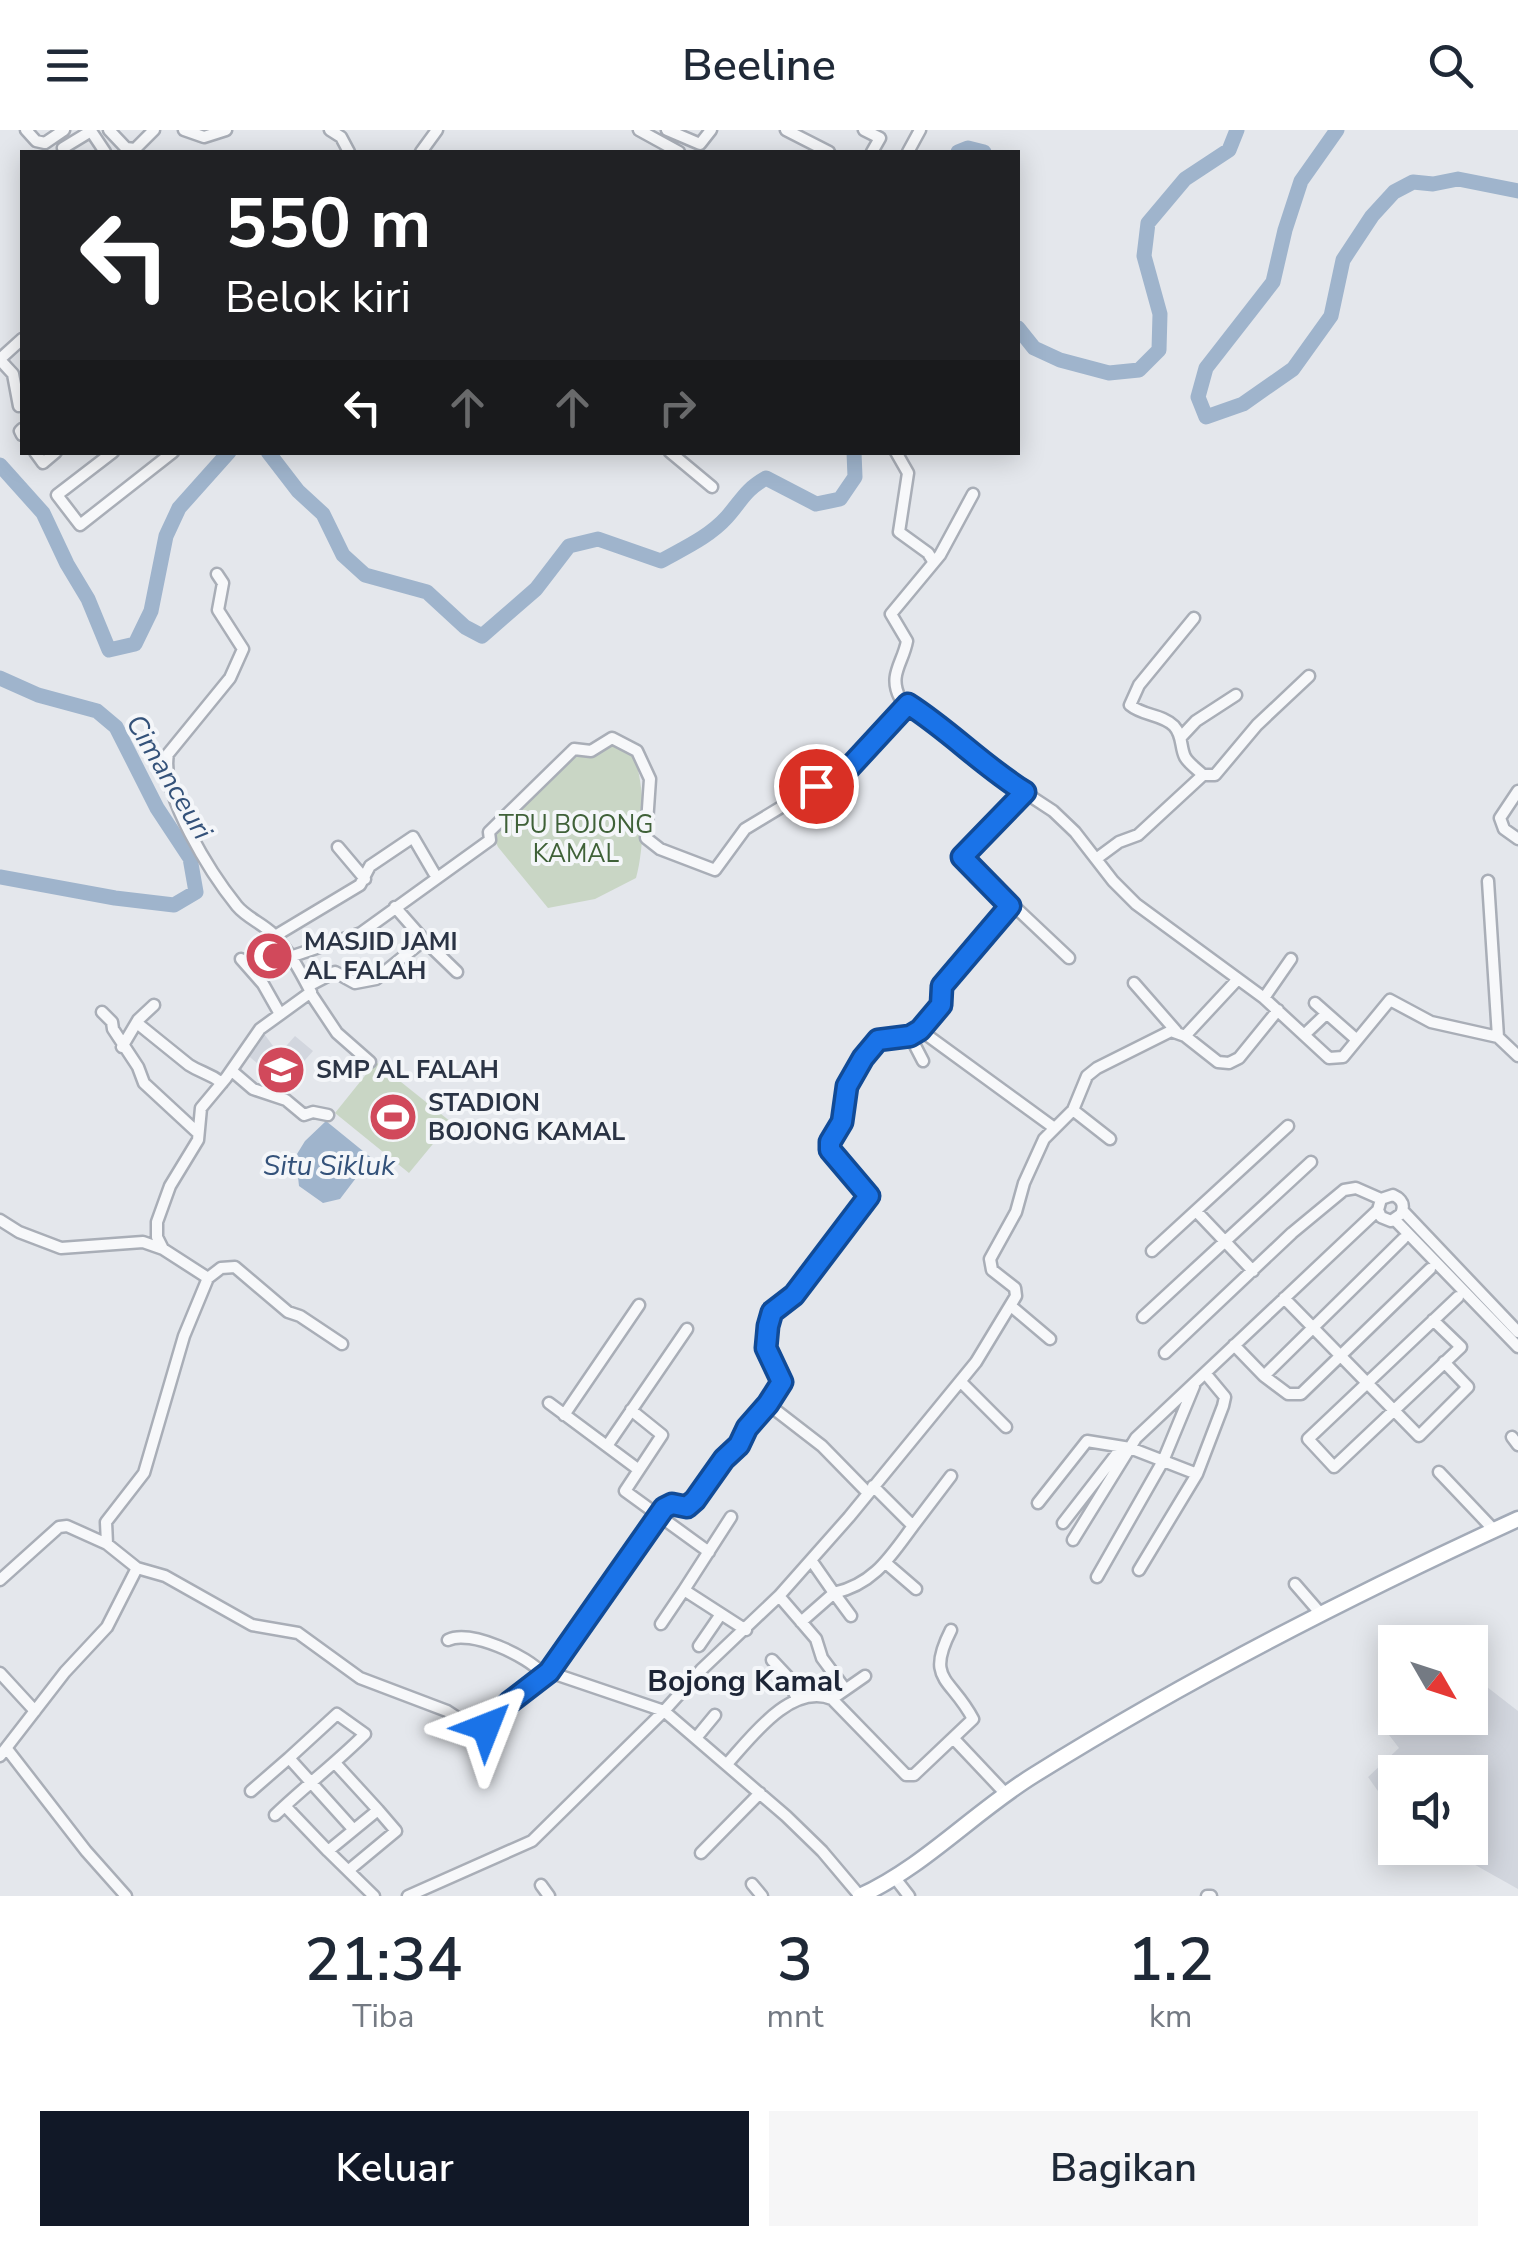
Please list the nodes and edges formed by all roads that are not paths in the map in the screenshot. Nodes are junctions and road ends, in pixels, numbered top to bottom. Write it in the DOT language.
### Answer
graph roads {
  1 [pos="26,130"];
  2 [pos="64,130"];
  3 [pos="154,130"];
  4 [pos="184,130"];
  5 [pos="226,130"];
  6 [pos="330,130"];
  7 [pos="639,130"];
  8 [pos="667,130"];
  9 [pos="711,130"];
  10 [pos="786,130"];
  11 [pos="864,130"];
  12 [pos="114,132"];
  13 [pos="64,150"];
  14 [pos="103,150"];
  15 [pos="349,150"];
  16 [pos="676,150"];
  17 [pos="825,150"];
  18 [pos="873,150"];
  19 [pos="20,341"];
  20 [pos="0,360"];
  21 [pos="19,406"];
  22 [pos="109,455"];
  23 [pos="170,455"];
  24 [pos="674,455"];
  25 [pos="898,455"];
  26 [pos="712,487"];
  27 [pos="972,494"];
  28 [pos="933,561"];
  29 [pos="218,574"];
  30 [pos="1194,618"];
  31 [pos="1309,676"];
  32 [pos="1236,695"];
  33 [pos="908,704"];
  34 [pos="1181,737"];
  35 [pos="1203,774"];
  36 [pos="1518,790"];
  37 [pos="1025,792"];
  38 [pos="1518,839"];
  39 [pos="338,847"];
  40 [pos="1096,859"];
  41 [pos="434,873"];
  42 [pos="366,879"];
  43 [pos="1488,881"];
  44 [pos="1010,906"];
  45 [pos="396,907"];
  46 [pos="275,936"];
  47 [pos="424,940"];
  48 [pos="290,956"];
  49 [pos="1069,958"];
  50 [pos="241,959"];
  51 [pos="1291,959"];
  52 [pos="457,972"];
  53 [pos="1238,979"];
  54 [pos="1134,983"];
  55 [pos="310,990"];
  56 [pos="1264,998"];
  57 [pos="1315,1003"];
  58 [pos="154,1004"];
  59 [pos="1278,1010"];
  60 [pos="102,1012"];
  61 [pos="280,1014"];
  62 [pos="1326,1015"];
  63 [pos="137,1023"];
  64 [pos="915,1033"];
  65 [pos="1181,1034"];
  66 [pos="1304,1036"];
  67 [pos="1498,1037"];
  68 [pos="1357,1040"];
  69 [pos="122,1046"];
  70 [pos="1518,1056"];
  71 [pos="370,1062"];
  72 [pos="923,1062"];
  73 [pos="232,1071"];
  74 [pos="222,1084"];
  75 [pos="1073,1110"];
  76 [pos="328,1115"];
  77 [pos="1288,1126"];
  78 [pos="1054,1127"];
  79 [pos="198,1133"];
  80 [pos="1110,1139"];
  81 [pos="1311,1162"];
  82 [pos="1380,1204"];
  83 [pos="1196,1211"];
  84 [pos="1399,1215"];
  85 [pos="0,1220"];
  86 [pos="1403,1239"];
  87 [pos="1223,1240"];
  88 [pos="163,1248"];
  89 [pos="1152,1251"];
  90 [pos="1430,1269"];
  91 [pos="1252,1270"];
  92 [pos="208,1278"];
  93 [pos="1458,1297"];
  94 [pos="1284,1298"];
  95 [pos="639,1304"];
  96 [pos="1010,1306"];
  97 [pos="1143,1318"];
  98 [pos="1434,1320"];
  99 [pos="1313,1328"];
  100 [pos="687,1329"];
  101 [pos="1518,1332"];
  102 [pos="1050,1339"];
  103 [pos="342,1344"];
  104 [pos="1234,1345"];
  105 [pos="1518,1347"];
  106 [pos="1165,1353"];
  107 [pos="1341,1356"];
  108 [pos="1444,1362"];
  109 [pos="1205,1372"];
  110 [pos="1264,1376"];
  111 [pos="960,1382"];
  112 [pos="1196,1382"];
  113 [pos="1367,1382"];
  114 [pos="548,1403"];
  115 [pos="768,1404"];
  116 [pos="631,1410"];
  117 [pos="1394,1410"];
  118 [pos="564,1415"];
  119 [pos="1006,1427"];
  120 [pos="606,1446"];
  121 [pos="1126,1447"];
  122 [pos="1163,1460"];
  123 [pos="639,1470"];
  124 [pos="1439,1472"];
  125 [pos="1197,1474"];
  126 [pos="951,1476"];
  127 [pos="871,1489"];
  128 [pos="1038,1503"];
  129 [pos="658,1516"];
  130 [pos="732,1516"];
  131 [pos="1518,1519"];
  132 [pos="1063,1523"];
  133 [pos="912,1526"];
  134 [pos="1494,1530"];
  135 [pos="1073,1540"];
  136 [pos="107,1544"];
  137 [pos="708,1552"];
  138 [pos="811,1560"];
  139 [pos="887,1564"];
  140 [pos="138,1568"];
  141 [pos="1139,1570"];
  142 [pos="1097,1577"];
  143 [pos="0,1580"];
  144 [pos="1295,1584"];
  145 [pos="916,1588"];
  146 [pos="684,1590"];
  147 [pos="834,1593"];
  148 [pos="779,1596"];
  149 [pos="720,1614"];
  150 [pos="1321,1614"];
  151 [pos="850,1616"];
  152 [pos="801,1622"];
  153 [pos="662,1624"];
  154 [pos="746,1630"];
  155 [pos="951,1630"];
  156 [pos="448,1640"];
  157 [pos="699,1646"];
  158 [pos="772,1660"];
  159 [pos="0,1673"];
  160 [pos="546,1673"];
  161 [pos="866,1676"];
  162 [pos="845,1689"];
  163 [pos="797,1699"];
  164 [pos="832,1699"];
  165 [pos="664,1711"];
  166 [pos="35,1712"];
  167 [pos="715,1715"];
  168 [pos="696,1738"];
  169 [pos="954,1738"];
  170 [pos="3,1753"];
  171 [pos="289,1758"];
  172 [pos="335,1763"];
  173 [pos="727,1764"];
  174 [pos="311,1784"];
  175 [pos="251,1791"];
  176 [pos="760,1793"];
  177 [pos="1006,1793"];
  178 [pos="285,1806"];
  179 [pos="378,1810"];
  180 [pos="275,1815"];
  181 [pos="353,1829"];
  182 [pos="328,1851"];
  183 [pos="701,1853"];
  184 [pos="349,1870"];
  185 [pos="894,1878"];
  186 [pos="752,1884"];
  187 [pos="541,1885"];
  188 [pos="126,1896"];
  189 [pos="374,1896"];
  190 [pos="408,1896"];
  191 [pos="549,1896"];
  192 [pos="762,1896"];
  193 [pos="860,1896"];
  194 [pos="909,1896"];
  1 -- 2 [label="street"];
  3 -- 12 [label="street"];
  4 -- 5 [label="street"];
  6 -- 15 [label="street"];
  7 -- 16 [label="street"];
  8 -- 9 [label="street"];
  10 -- 17 [label="street"];
  11 -- 18 [label="street"];
  13 -- 14 [label="street"];
  19 -- 20 [label="street"];
  20 -- 21 [label="street"];
  22 -- 23 [label="street"];
  24 -- 26 [label="street"];
  25 -- 28 [label="street"];
  27 -- 28 [label="street"];
  28 -- 33 [label="street"];
  29 -- 46 [label="street"];
  30 -- 34 [label="street"];
  31 -- 35 [label="street"];
  32 -- 34 [label="street"];
  33 -- 37 [label="street"];
  33 -- 45 [label="street"];
  34 -- 35 [label="street"];
  35 -- 40 [label="street"];
  36 -- 38 [label="street"];
  37 -- 40 [label="street"];
  37 -- 44 [label="street"];
  39 -- 42 [label="street"];
  40 -- 53 [label="street"];
  41 -- 42 [label="street"];
  42 -- 46 [label="street"];
  43 -- 67 [label="street"];
  44 -- 49 [label="street"];
  44 -- 64 [label="street"];
  45 -- 47 [label="street"];
  45 -- 48 [label="street"];
  46 -- 48 [label="street"];
  47 -- 52 [label="street"];
  47 -- 55 [label="street"];
  48 -- 55 [label="street"];
  50 -- 61 [label="street"];
  51 -- 56 [label="street"];
  53 -- 56 [label="street"];
  53 -- 65 [label="street"];
  54 -- 65 [label="street"];
  55 -- 61 [label="street"];
  55 -- 71 [label="street"];
  56 -- 59 [label="street"];
  57 -- 62 [label="street"];
  58 -- 63 [label="street"];
  59 -- 65 [label="street"];
  59 -- 66 [label="street"];
  60 -- 69 [label="street"];
  61 -- 73 [label="street"];
  62 -- 66 [label="street"];
  62 -- 68 [label="street"];
  63 -- 69 [label="street"];
  63 -- 74 [label="street"];
  64 -- 72 [label="street"];
  64 -- 78 [label="street"];
  64 -- 115 [label="street"];
  65 -- 75 [label="street"];
  66 -- 68 [label="street"];
  67 -- 68 [label="street"];
  67 -- 70 [label="street"];
  69 -- 79 [label="street"];
  73 -- 74 [label="street"];
  73 -- 76 [label="street"];
  74 -- 79 [label="street"];
  75 -- 78 [label="street"];
  75 -- 80 [label="street"];
  77 -- 83 [label="street"];
  78 -- 96 [label="street"];
  79 -- 88 [label="street"];
  81 -- 87 [label="street"];
  82 -- 84 [label="street"];
  82 -- 84 [label="street"];
  82 -- 91 [label="street"];
  82 -- 94 [label="street"];
  83 -- 87 [label="street"];
  83 -- 89 [label="street"];
  84 -- 101 [label="street"];
  84 -- 105 [label="street"];
  85 -- 88 [label="street"];
  86 -- 99 [label="street"];
  87 -- 91 [label="street"];
  87 -- 97 [label="street"];
  88 -- 92 [label="street"];
  90 -- 107 [label="street"];
  91 -- 106 [label="street"];
  92 -- 103 [label="street"];
  92 -- 136 [label="street"];
  93 -- 98 [label="street"];
  94 -- 99 [label="street"];
  94 -- 104 [label="street"];
  95 -- 118 [label="street"];
  96 -- 102 [label="street"];
  96 -- 111 [label="street"];
  98 -- 108 [label="street"];
  98 -- 113 [label="street"];
  99 -- 107 [label="street"];
  99 -- 110 [label="street"];
  100 -- 116 [label="street"];
  104 -- 109 [label="street"];
  104 -- 110 [label="street"];
  107 -- 110 [label="street"];
  107 -- 113 [label="street"];
  108 -- 117 [label="street"];
  108 -- 117 [label="street"];
  109 -- 112 [label="street"];
  109 -- 125 [label="street"];
  111 -- 119 [label="street"];
  111 -- 127 [label="street"];
  112 -- 121 [label="street"];
  112 -- 122 [label="street"];
  113 -- 117 [label="street"];
  113 -- 117 [label="street"];
  114 -- 118 [label="street"];
  115 -- 127 [label="street"];
  115 -- 129 [label="street"];
  116 -- 120 [label="street"];
  116 -- 123 [label="street"];
  118 -- 120 [label="street"];
  120 -- 123 [label="street"];
  121 -- 122 [label="street"];
  121 -- 128 [label="street"];
  121 -- 132 [label="street"];
  121 -- 135 [label="street"];
  122 -- 125 [label="street"];
  122 -- 142 [label="street"];
  123 -- 129 [label="street"];
  124 -- 134 [label="street"];
  125 -- 141 [label="street"];
  126 -- 133 [label="street"];
  127 -- 133 [label="street"];
  127 -- 138 [label="street"];
  129 -- 137 [label="street"];
  129 -- 160 [label="street"];
  130 -- 137 [label="street"];
  131 -- 134 [label="main road"];
  133 -- 139 [label="street"];
  134 -- 150 [label="main road"];
  136 -- 140 [label="street"];
  136 -- 143 [label="street"];
  137 -- 146 [label="street"];
  138 -- 147 [label="street"];
  138 -- 148 [label="street"];
  139 -- 145 [label="street"];
  139 -- 147 [label="street"];
  140 -- 160 [label="street"];
  140 -- 166 [label="street"];
  144 -- 150 [label="street"];
  146 -- 149 [label="street"];
  146 -- 153 [label="street"];
  147 -- 151 [label="street"];
  147 -- 152 [label="street"];
  148 -- 152 [label="street"];
  148 -- 154 [label="street"];
  149 -- 154 [label="street"];
  149 -- 157 [label="street"];
  150 -- 177 [label="main road"];
  152 -- 162 [label="street"];
  154 -- 165 [label="street"];
  155 -- 169 [label="street"];
  156 -- 160 [label="street"];
  158 -- 163 [label="street"];
  159 -- 166 [label="street"];
  160 -- 165 [label="street"];
  161 -- 162 [label="street"];
  162 -- 164 [label="street"];
  163 -- 164 [label="street"];
  163 -- 173 [label="street"];
  164 -- 169 [label="street"];
  165 -- 168 [label="street"];
  165 -- 190 [label="street"];
  166 -- 170 [label="street"];
  167 -- 168 [label="street"];
  168 -- 173 [label="street"];
  169 -- 177 [label="street"];
  170 -- 188 [label="street"];
  171 -- 172 [label="street"];
  171 -- 174 [label="street"];
  171 -- 175 [label="street"];
  172 -- 174 [label="street"];
  172 -- 179 [label="street"];
  173 -- 176 [label="street"];
  174 -- 178 [label="street"];
  174 -- 181 [label="street"];
  176 -- 183 [label="street"];
  176 -- 193 [label="street"];
  177 -- 185 [label="main road"];
  178 -- 180 [label="street"];
  178 -- 182 [label="street"];
  179 -- 181 [label="street"];
  179 -- 184 [label="street"];
  181 -- 182 [label="street"];
  182 -- 184 [label="street"];
  184 -- 189 [label="street"];
  185 -- 193 [label="main road"];
  185 -- 194 [label="street"];
  186 -- 192 [label="street"];
  187 -- 191 [label="street"];
}
